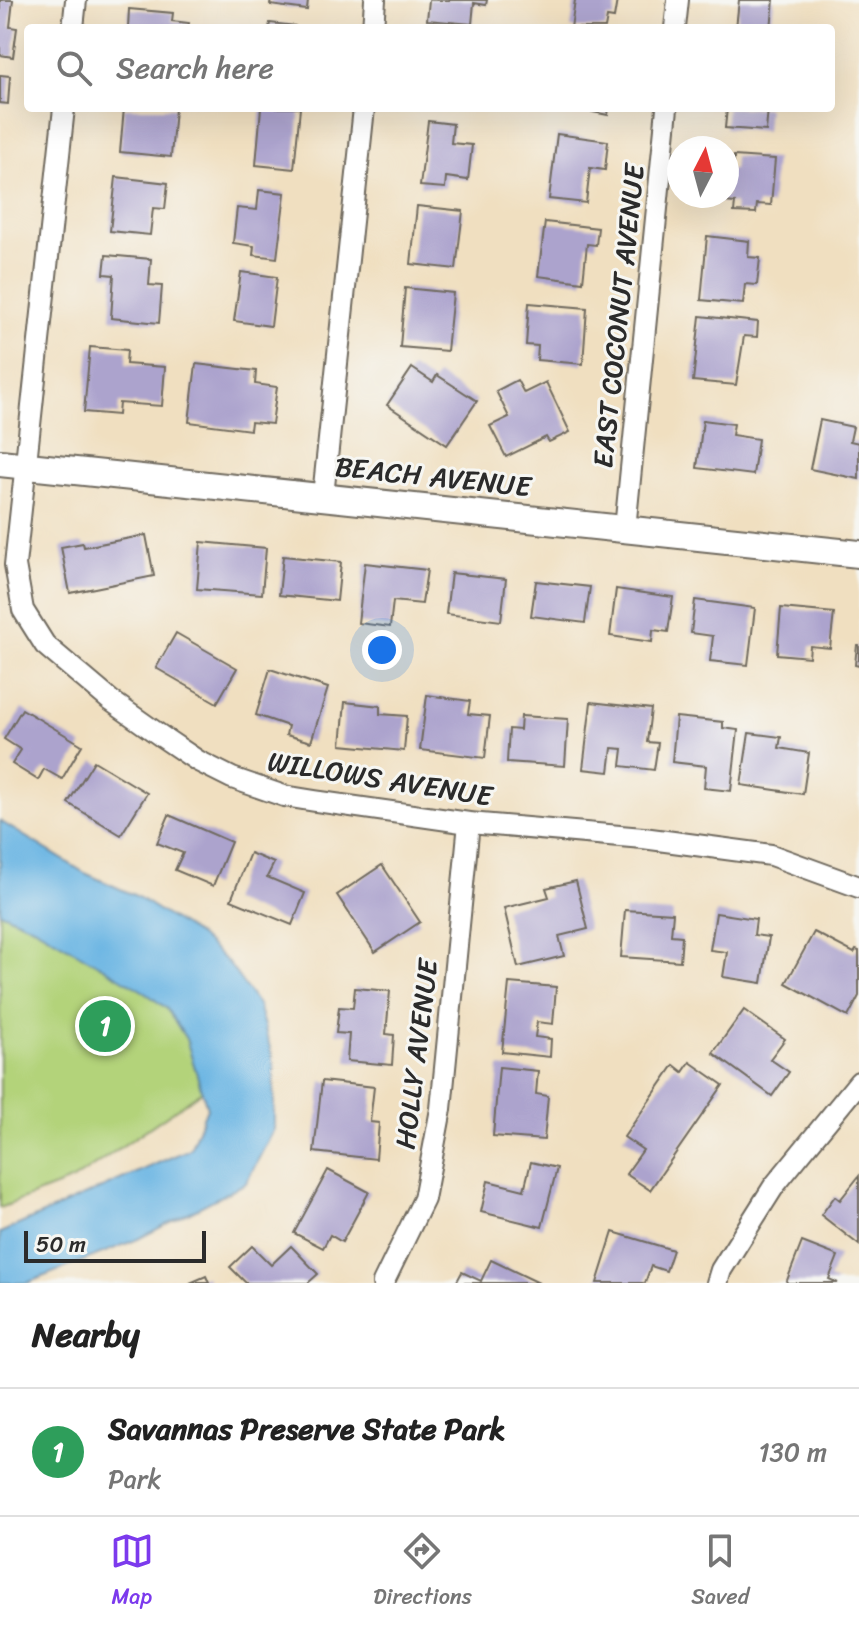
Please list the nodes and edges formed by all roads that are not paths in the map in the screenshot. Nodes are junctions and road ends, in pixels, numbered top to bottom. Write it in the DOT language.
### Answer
graph roads {
  1 [pos="76,0"];
  2 [pos="375,0"];
  3 [pos="678,0"];
  4 [pos="73,24"];
  5 [pos="373,24"];
  6 [pos="675,24"];
  7 [pos="63,112"];
  8 [pos="364,112"];
  9 [pos="667,112"];
  10 [pos="12,465"];
  11 [pos="323,496"];
  12 [pos="625,529"];
  13 [pos="859,554"];
  14 [pos="469,823"];
  15 [pos="859,887"];
  16 [pos="859,1082"];
  17 [pos="383,1283"];
  18 [pos="717,1283"];
  1 -- 4 [label="street"];
  2 -- 5 [label="street"];
  3 -- 6 [label="street"];
  7 -- 10 [label="street, WILLOWS AVENUE"];
  8 -- 11 [label="street"];
  9 -- 12 [label="street, EAST COCONUT AVENUE"];
  10 -- 11 [label="street, BEACH AVENUE"];
  10 -- 14 [label="street, WILLOWS AVENUE"];
  11 -- 12 [label="street, BEACH AVENUE"];
  12 -- 13 [label="street, BEACH AVENUE"];
  14 -- 15 [label="street, WILLOWS AVENUE"];
  14 -- 17 [label="street, HOLLY AVENUE"];
  16 -- 18 [label="street"];
}
